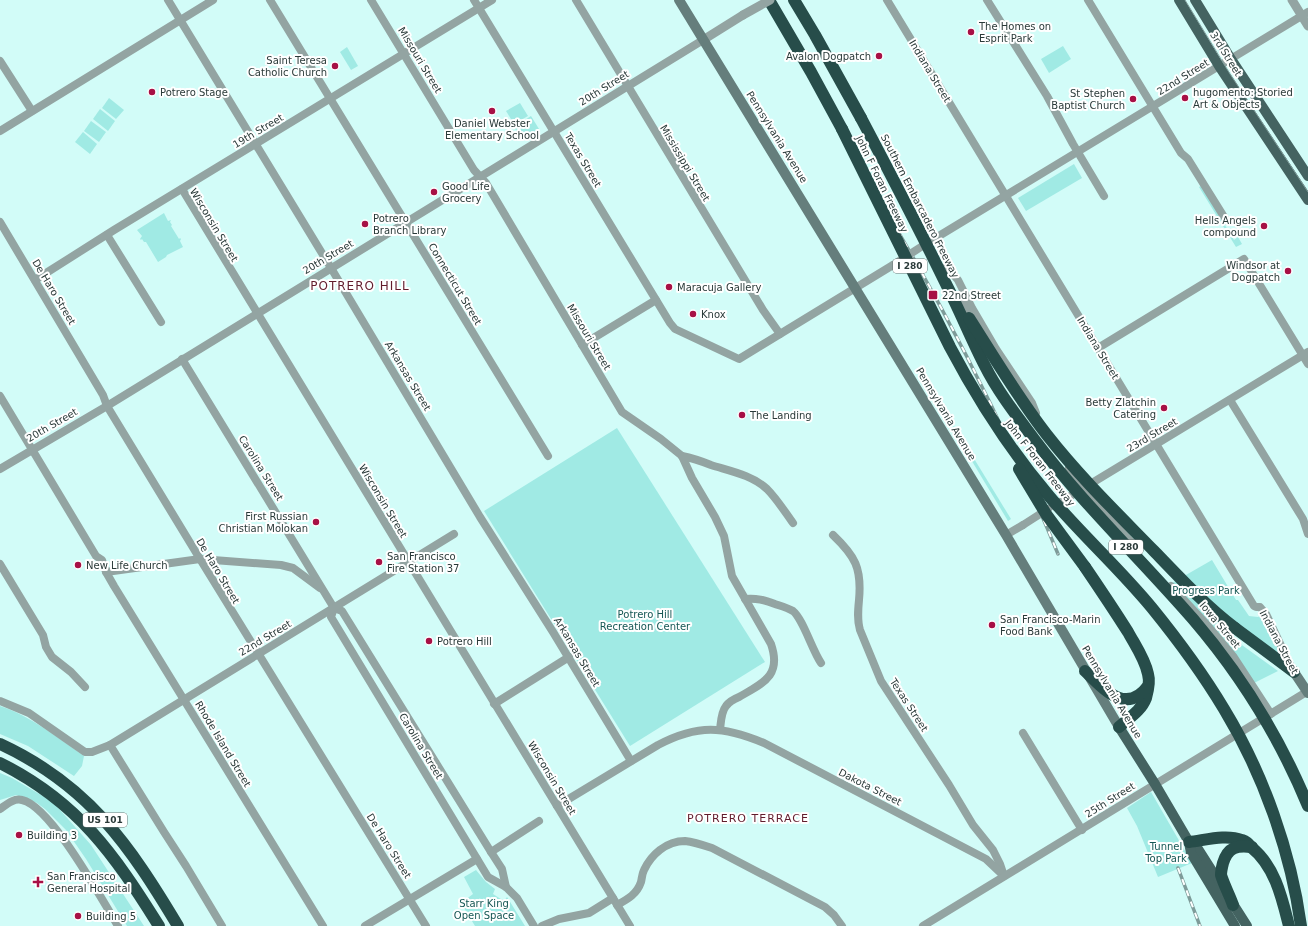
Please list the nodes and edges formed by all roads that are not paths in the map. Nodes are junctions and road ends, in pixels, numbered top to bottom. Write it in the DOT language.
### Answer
graph roads {
  1 [pos="168,0"];
  2 [pos="213,0"];
  3 [pos="270,0"];
  4 [pos="371,0"];
  5 [pos="474,0"];
  6 [pos="492,0"];
  7 [pos="576,0"];
  8 [pos="679,0"];
  9 [pos="769,0"];
  10 [pos="794,0"];
  11 [pos="887,0"];
  12 [pos="987,0"];
  13 [pos="1088,0"];
  14 [pos="1178,0"];
  15 [pos="1195,0"];
  16 [pos="1292,0"];
  17 [pos="478,8"];
  18 [pos="1305,14"];
  19 [pos="180,20"];
  20 [pos="1308,26"];
  21 [pos="703,40"];
  22 [pos="404,54"];
  23 [pos="1231,59"];
  24 [pos="0,61"];
  25 [pos="1219,66"];
  26 [pos="627,87"];
  27 [pos="330,98"];
  28 [pos="1153,107"];
  29 [pos="32,110"];
  30 [pos="0,131"];
  31 [pos="554,132"];
  32 [pos="256,144"];
  33 [pos="1078,152"];
  34 [pos="1308,176"];
  35 [pos="481,177"];
  36 [pos="182,189"];
  37 [pos="1006,196"];
  38 [pos="1104,196"];
  39 [pos="1308,200"];
  40 [pos="1226,220"];
  41 [pos="0,222"];
  42 [pos="406,222"];
  43 [pos="107,235"];
  44 [pos="926,244"];
  45 [pos="331,268"];
  46 [pos="35,280"];
  47 [pos="947,286"];
  48 [pos="855,288"];
  49 [pos="656,300"];
  50 [pos="256,313"];
  51 [pos="161,322"];
  52 [pos="675,329"];
  53 [pos="780,334"];
  54 [pos="582,345"];
  55 [pos="1098,348"];
  56 [pos="1305,354"];
  57 [pos="182,359"];
  58 [pos="1308,364"];
  59 [pos="0,396"];
  60 [pos="1230,400"];
  61 [pos="981,402"];
  62 [pos="107,406"];
  63 [pos="1156,444"];
  64 [pos="32,449"];
  65 [pos="548,456"];
  66 [pos="682,456"];
  67 [pos="0,469"];
  68 [pos="1082,489"];
  69 [pos="1305,518"];
  70 [pos="793,523"];
  71 [pos="454,534"];
  72 [pos="1308,534"];
  73 [pos="833,535"];
  74 [pos="1006,535"];
  75 [pos="200,559"];
  76 [pos="408,562"];
  77 [pos="0,564"];
  78 [pos="106,572"];
  79 [pos="325,592"];
  80 [pos="745,599"];
  81 [pos="334,608"];
  82 [pos="258,654"];
  83 [pos="569,657"];
  84 [pos="821,663"];
  85 [pos="1085,671"];
  86 [pos="1294,672"];
  87 [pos="1148,686"];
  88 [pos="85,687"];
  89 [pos="1308,692"];
  90 [pos="184,699"];
  91 [pos="0,701"];
  92 [pos="494,704"];
  93 [pos="1271,714"];
  94 [pos="1119,727"];
  95 [pos="720,730"];
  96 [pos="1023,733"];
  97 [pos="0,744"];
  98 [pos="110,745"];
  99 [pos="631,761"];
  100 [pos="0,763"];
  101 [pos="1155,784"];
  102 [pos="557,806"];
  103 [pos="1308,806"];
  104 [pos="0,808"];
  105 [pos="539,821"];
  106 [pos="1082,830"];
  107 [pos="1190,842"];
  108 [pos="1254,849"];
  109 [pos="491,852"];
  110 [pos="477,858"];
  111 [pos="1004,876"];
  112 [pos="506,887"];
  113 [pos="410,900"];
  114 [pos="615,902"];
  115 [pos="1233,905"];
  116 [pos="118,926"];
  117 [pos="158,926"];
  118 [pos="178,926"];
  119 [pos="222,926"];
  120 [pos="323,926"];
  121 [pos="365,926"];
  122 [pos="426,926"];
  123 [pos="534,926"];
  124 [pos="542,926"];
  125 [pos="630,926"];
  126 [pos="842,926"];
  127 [pos="923,926"];
  128 [pos="1235,926"];
  129 [pos="1247,926"];
  130 [pos="1290,926"];
  131 [pos="1301,926"];
  1 -- 19 [label="street, Arkansas Street"];
  2 -- 19 [label="street"];
  3 -- 27 [label="street, Connecticut Street"];
  4 -- 22 [label="street, Missouri Street"];
  5 -- 17 [label="street, Texas Street"];
  6 -- 17 [label="street, 19th Street"];
  7 -- 26 [label="street, Mississippi Street"];
  8 -- 21 [label="main road, Pennsylvania Avenue"];
  9 -- 21 [label="street, 20th Street, bridge"];
  9 -- 61 [label="highway, John F Foran Freeway / I 280, bridge"];
  10 -- 47 [label="highway, Southern Embarcadero Freeway / I 280, bridge"];
  11 -- 37 [label="street, Indiana Street"];
  12 -- 33 [label="street"];
  13 -- 28 [label="street"];
  14 -- 25 [label="main road, 3rd Street"];
  15 -- 23 [label="main road, 3rd Street"];
  16 -- 18 [label="street"];
  17 -- 22 [label="street, 19th Street"];
  17 -- 31 [label="street, Texas Street"];
  18 -- 20 [label="street"];
  18 -- 23 [label="street, 22nd Street"];
  19 -- 29 [label="street"];
  19 -- 32 [label="street, Arkansas Street"];
  21 -- 26 [label="street, 20th Street"];
  21 -- 48 [label="main road, Pennsylvania Avenue"];
  22 -- 27 [label="street, 19th Street"];
  22 -- 35 [label="street, Missouri Street"];
  23 -- 25 [label="street, 22nd Street"];
  23 -- 34 [label="main road, 3rd Street"];
  24 -- 29 [label="street"];
  25 -- 28 [label="street, 22nd Street"];
  25 -- 39 [label="main road, 3rd Street"];
  26 -- 31 [label="street, 20th Street"];
  26 -- 53 [label="street, Mississippi Street"];
  27 -- 32 [label="street, 19th Street"];
  27 -- 42 [label="street, Connecticut Street"];
  28 -- 33 [label="street, 22nd Street"];
  28 -- 40 [label="street"];
  29 -- 30 [label="street"];
  31 -- 35 [label="street, 20th Street"];
  31 -- 49 [label="street, Texas Street"];
  32 -- 36 [label="street, 19th Street"];
  32 -- 45 [label="street, Arkansas Street"];
  33 -- 37 [label="street, 22nd Street"];
  33 -- 38 [label="street"];
  35 -- 42 [label="street, 20th Street"];
  35 -- 54 [label="street, Missouri Street"];
  36 -- 43 [label="street, 19th Street"];
  36 -- 50 [label="street, Wisconsin Street"];
  37 -- 44 [label="street, 22nd Street"];
  37 -- 55 [label="street, Indiana Street"];
  41 -- 46 [label="street, De Haro Street"];
  42 -- 45 [label="street, 20th Street"];
  42 -- 65 [label="street, Connecticut Street"];
  43 -- 46 [label="street, 19th Street"];
  43 -- 51 [label="street"];
  44 -- 48 [label="street, 22nd Street, bridge"];
  44 -- 68 [label="street, Iowa Street"];
  45 -- 50 [label="street, 20th Street"];
  45 -- 83 [label="street, Arkansas Street"];
  46 -- 62 [label="street, De Haro Street"];
  47 -- 86 [label="highway, bridge"];
  47 -- 103 [label="highway, Southern Embarcadero Freeway / I 280, bridge"];
  48 -- 53 [label="street, 22nd Street"];
  48 -- 74 [label="main road, Pennsylvania Avenue"];
  49 -- 52 [label="street, Texas Street"];
  49 -- 54 [label="street"];
  50 -- 57 [label="street, 20th Street"];
  50 -- 76 [label="street, Wisconsin Street"];
  52 -- 53 [label="street, 22nd Street"];
  54 -- 66 [label="street, Missouri Street"];
  55 -- 56 [label="street"];
  55 -- 63 [label="street, Indiana Street"];
  56 -- 58 [label="street"];
  56 -- 60 [label="street, 23rd Street"];
  57 -- 62 [label="street, 20th Street"];
  57 -- 79 [label="street, Carolina Street"];
  59 -- 64 [label="street, Rhode Island Street"];
  60 -- 63 [label="street, 23rd Street"];
  60 -- 69 [label="street"];
  61 -- 87 [label="highway, bridge"];
  61 -- 131 [label="highway, John F Foran Freeway / I 280, bridge"];
  62 -- 64 [label="street, 20th Street"];
  62 -- 75 [label="street, De Haro Street"];
  63 -- 68 [label="street, 23rd Street"];
  63 -- 86 [label="street, Indiana Street"];
  64 -- 67 [label="street, 20th Street"];
  64 -- 78 [label="street, Rhode Island Street"];
  66 -- 70 [label="street"];
  66 -- 80 [label="street, Missouri Street"];
  68 -- 74 [label="street, 23rd Street, bridge"];
  68 -- 93 [label="street, Iowa Street"];
  69 -- 72 [label="street"];
  71 -- 76 [label="street, 22nd Street"];
  73 -- 111 [label="street, Texas Street"];
  74 -- 85 [label="main road, Pennsylvania Avenue"];
  75 -- 78 [label="street"];
  75 -- 79 [label="street"];
  75 -- 82 [label="street, De Haro Street"];
  76 -- 81 [label="street, 22nd Street"];
  76 -- 92 [label="street, Wisconsin Street"];
  77 -- 88 [label="street"];
  78 -- 90 [label="street, Rhode Island Street"];
  79 -- 81 [label="street, Carolina Street"];
  80 -- 84 [label="street"];
  80 -- 95 [label="street, Missouri Street"];
  81 -- 82 [label="street, 22nd Street"];
  81 -- 109 [label="street, Carolina Street"];
  81 -- 110 [label="street, Carolina Street"];
  82 -- 90 [label="street, 22nd Street"];
  82 -- 113 [label="street, De Haro Street"];
  83 -- 92 [label="street"];
  83 -- 99 [label="street, Arkansas Street"];
  85 -- 87 [label="highway"];
  85 -- 94 [label="main road, Pennsylvania Avenue"];
  86 -- 89 [label="main road, Indiana Street"];
  87 -- 94 [label="highway"];
  89 -- 93 [label="street, 25th Street"];
  90 -- 98 [label="street, 22nd Street"];
  90 -- 120 [label="street, Rhode Island Street"];
  91 -- 98 [label="street, 22nd Street"];
  92 -- 102 [label="street, Wisconsin Street"];
  93 -- 101 [label="street, 25th Street"];
  94 -- 101 [label="main road, Pennsylvania Avenue"];
  95 -- 99 [label="street"];
  95 -- 111 [label="street, Dakota Street"];
  96 -- 106 [label="street"];
  97 -- 118 [label="highway, US 101"];
  98 -- 119 [label="street"];
  99 -- 102 [label="street"];
  100 -- 117 [label="highway, US 101"];
  101 -- 106 [label="street, 25th Street"];
  101 -- 107 [label="main road, Pennsylvania Avenue"];
  102 -- 114 [label="street, Wisconsin Street"];
  104 -- 116 [label="street"];
  105 -- 109 [label="street"];
  106 -- 111 [label="street, 25th Street"];
  107 -- 108 [label="highway"];
  107 -- 115 [label="main road, Pennsylvania Avenue"];
  107 -- 128 [label="main road, Pennsylvania Avenue"];
  108 -- 115 [label="highway"];
  108 -- 130 [label="highway"];
  109 -- 112 [label="street, Carolina Street"];
  110 -- 112 [label="street, Carolina Street"];
  110 -- 113 [label="street"];
  111 -- 127 [label="street, 25th Street"];
  112 -- 123 [label="street, Carolina Street"];
  113 -- 121 [label="street"];
  113 -- 122 [label="street, De Haro Street"];
  114 -- 124 [label="street"];
  114 -- 125 [label="street, Wisconsin Street"];
  114 -- 126 [label="street"];
  115 -- 129 [label="main road, Pennsylvania Avenue"];
}
